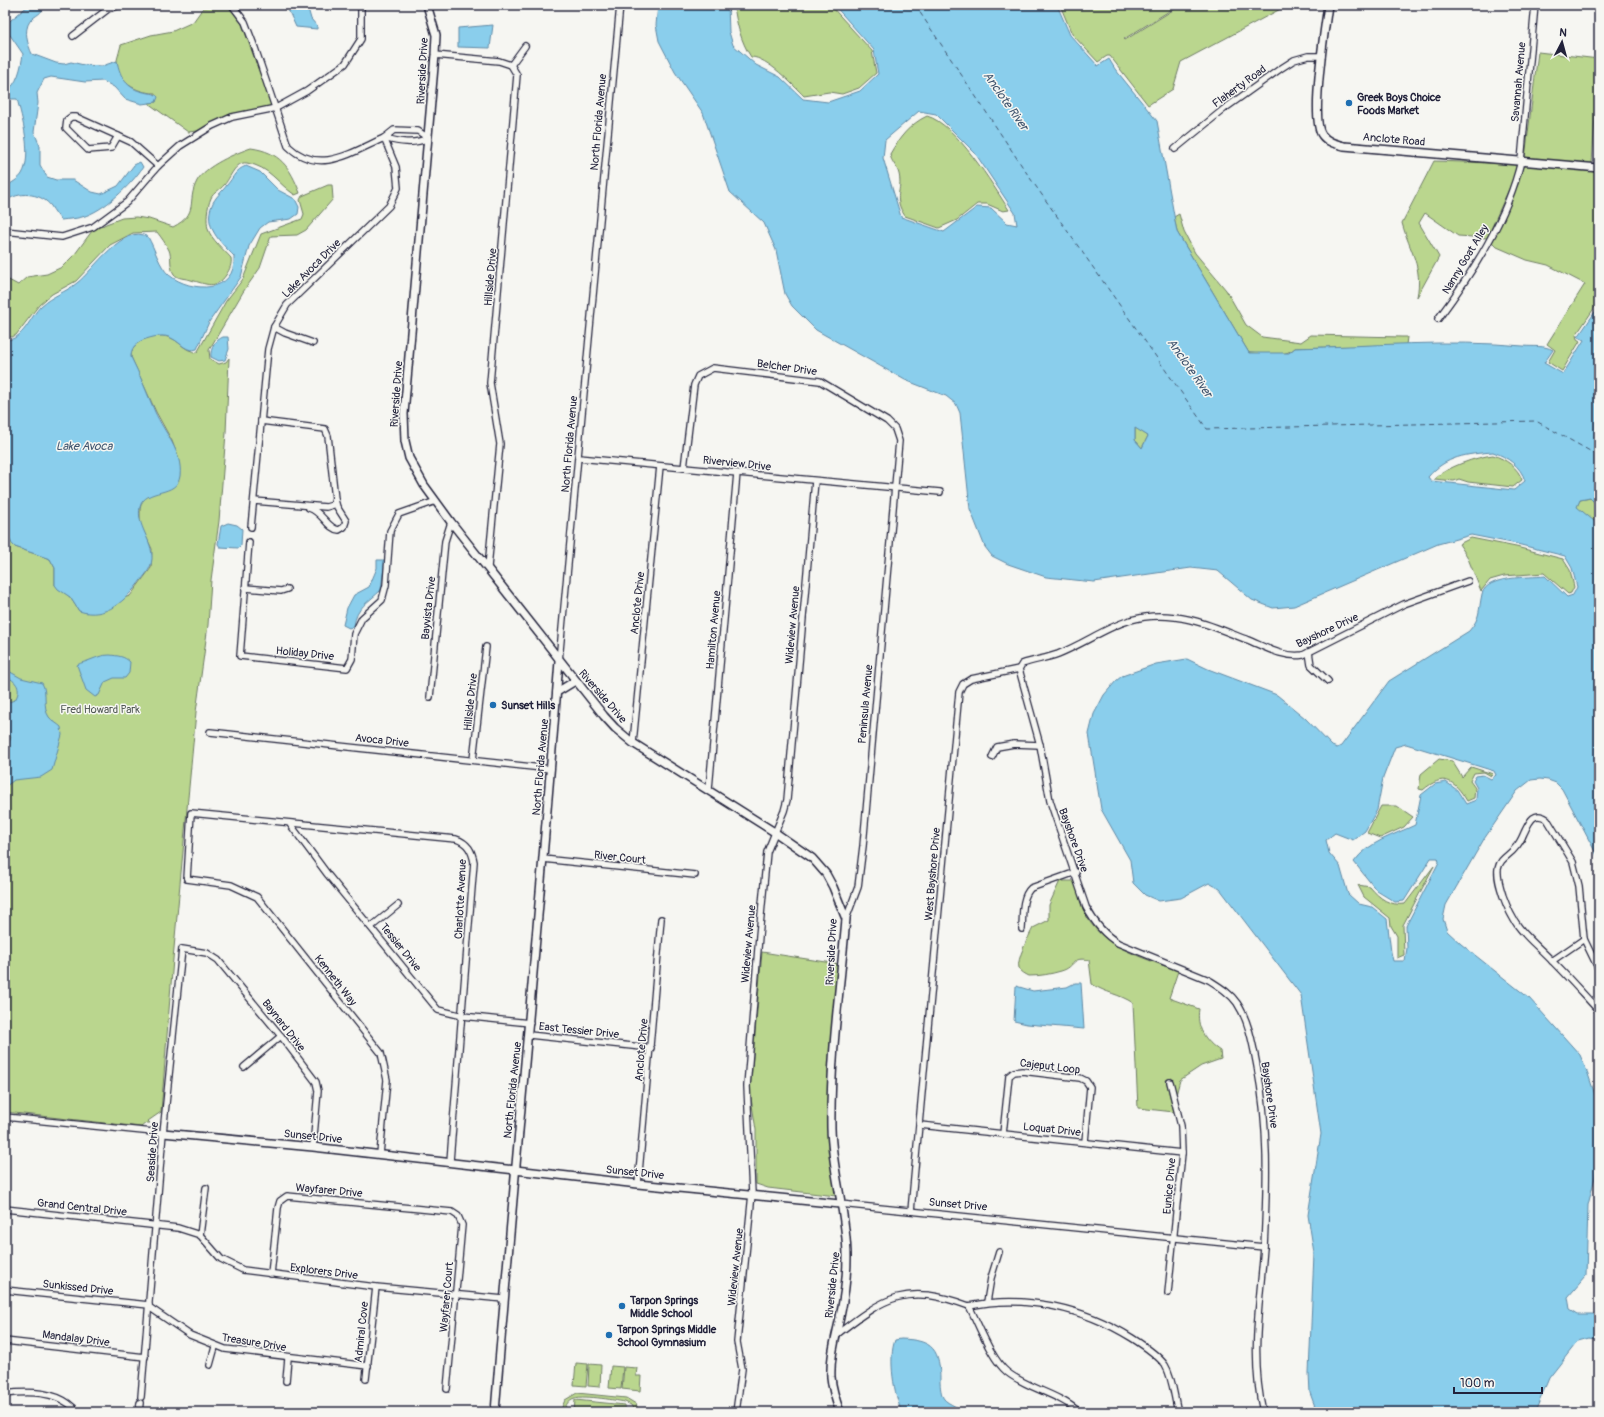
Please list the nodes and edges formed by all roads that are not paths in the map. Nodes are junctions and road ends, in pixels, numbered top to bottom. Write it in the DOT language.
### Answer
graph roads {
  1 [pos="121,5"];
  2 [pos="232,5"];
  3 [pos="361,5"];
  4 [pos="427,5"];
  5 [pos="620,5"];
  6 [pos="1328,5"];
  7 [pos="1535,5"];
  8 [pos="73,36"];
  9 [pos="525,46"];
  10 [pos="436,55"];
  11 [pos="1322,56"];
  12 [pos="511,65"];
  13 [pos="276,108"];
  14 [pos="118,136"];
  15 [pos="384,138"];
  16 [pos="428,138"];
  17 [pos="1175,149"];
  18 [pos="1521,161"];
  19 [pos="158,166"];
  20 [pos="1599,168"];
  21 [pos="5,231"];
  22 [pos="1438,319"];
  23 [pos="274,327"];
  24 [pos="313,343"];
  25 [pos="261,421"];
  26 [pos="579,458"];
  27 [pos="660,466"];
  28 [pos="684,468"];
  29 [pos="737,473"];
  30 [pos="815,481"];
  31 [pos="894,488"];
  32 [pos="940,492"];
  33 [pos="335,499"];
  34 [pos="254,501"];
  35 [pos="436,501"];
  36 [pos="301,506"];
  37 [pos="451,522"];
  38 [pos="251,527"];
  39 [pos="249,542"];
  40 [pos="488,567"];
  41 [pos="1468,581"];
  42 [pos="245,588"];
  43 [pos="287,589"];
  44 [pos="486,647"];
  45 [pos="1309,652"];
  46 [pos="559,661"];
  47 [pos="1019,670"];
  48 [pos="576,681"];
  49 [pos="1328,681"];
  50 [pos="557,692"];
  51 [pos="430,697"];
  52 [pos="210,732"];
  53 [pos="633,743"];
  54 [pos="1040,745"];
  55 [pos="992,757"];
  56 [pos="473,760"];
  57 [pos="551,769"];
  58 [pos="709,789"];
  59 [pos="290,824"];
  60 [pos="776,832"];
  61 [pos="543,859"];
  62 [pos="1076,872"];
  63 [pos="695,874"];
  64 [pos="187,878"];
  65 [pos="398,905"];
  66 [pos="662,919"];
  67 [pos="846,919"];
  68 [pos="371,927"];
  69 [pos="1022,929"];
  70 [pos="1584,939"];
  71 [pos="182,949"];
  72 [pos="1552,961"];
  73 [pos="1599,970"];
  74 [pos="1599,1011"];
  75 [pos="463,1016"];
  76 [pos="530,1023"];
  77 [pos="529,1035"];
  78 [pos="281,1036"];
  79 [pos="651,1048"];
  80 [pos="244,1066"];
  81 [pos="1170,1082"];
  82 [pos="5,1116"];
  83 [pos="920,1125"];
  84 [pos="163,1133"];
  85 [pos="1003,1134"];
  86 [pos="1085,1142"];
  87 [pos="313,1147"];
  88 [pos="1182,1153"];
  89 [pos="380,1154"];
  90 [pos="450,1161"];
  91 [pos="515,1170"];
  92 [pos="638,1184"];
  93 [pos="206,1188"];
  94 [pos="752,1194"];
  95 [pos="840,1204"];
  96 [pos="5,1209"];
  97 [pos="911,1211"];
  98 [pos="452,1212"];
  99 [pos="156,1225"];
  100 [pos="200,1235"];
  101 [pos="1175,1237"];
  102 [pos="1264,1247"];
  103 [pos="999,1252"];
  104 [pos="271,1274"];
  105 [pos="376,1287"];
  106 [pos="5,1290"];
  107 [pos="1168,1292"];
  108 [pos="456,1295"];
  109 [pos="504,1300"];
  110 [pos="987,1302"];
  111 [pos="149,1306"];
  112 [pos="969,1306"];
  113 [pos="836,1335"];
  114 [pos="5,1341"];
  115 [pos="216,1346"];
  116 [pos="145,1357"];
  117 [pos="288,1358"];
  118 [pos="210,1365"];
  119 [pos="368,1366"];
  120 [pos="366,1379"];
  121 [pos="286,1381"];
  122 [pos="448,1389"];
  123 [pos="5,1394"];
  124 [pos="77,1412"];
  125 [pos="139,1412"];
  126 [pos="496,1412"];
  127 [pos="736,1412"];
  128 [pos="840,1412"];
  129 [pos="1079,1412"];
  130 [pos="1178,1412"];
  131 [pos="1263,1412"];
  1 -- 8 [label="street"];
  2 -- 13 [label="street"];
  3 -- 13 [label="street"];
  4 -- 10 [label="street, Riverside Drive"];
  5 -- 26 [label="street, North Florida Avenue"];
  6 -- 11 [label="street, Anclote Road"];
  7 -- 18 [label="street, Savannah Avenue"];
  9 -- 12 [label="street"];
  10 -- 12 [label="street"];
  10 -- 16 [label="street, Riverside Drive"];
  11 -- 17 [label="street, Flaherty Road"];
  11 -- 18 [label="street, Anclote Road"];
  12 -- 40 [label="street, Hillside Drive"];
  13 -- 15 [label="street"];
  13 -- 19 [label="street"];
  14 -- 14 [label="street"];
  14 -- 19 [label="street"];
  15 -- 16 [label="street"];
  15 -- 16 [label="street"];
  15 -- 23 [label="street, Lake Avoca Drive"];
  16 -- 35 [label="street, Riverside Drive"];
  18 -- 20 [label="street, Anclote Road"];
  18 -- 22 [label="street, Nanny Goat Alley"];
  19 -- 21 [label="street"];
  23 -- 24 [label="street"];
  23 -- 25 [label="street, Lake Avoca Drive"];
  25 -- 33 [label="street"];
  25 -- 34 [label="street, Lake Avoca Drive"];
  26 -- 27 [label="street, Riverview Drive"];
  26 -- 46 [label="street, North Florida Avenue"];
  27 -- 28 [label="street, Riverview Drive"];
  27 -- 53 [label="street, Anclote Drive"];
  28 -- 29 [label="street, Riverview Drive"];
  28 -- 31 [label="street, Belcher Drive"];
  29 -- 30 [label="street, Riverview Drive"];
  29 -- 58 [label="street, Hamilton Avenue"];
  30 -- 31 [label="street, Riverview Drive"];
  30 -- 60 [label="street, Wideview Avenue"];
  31 -- 32 [label="street, Riverview Drive"];
  31 -- 67 [label="street, Peninsula Avenue"];
  33 -- 36 [label="street"];
  33 -- 36 [label="street"];
  34 -- 36 [label="street"];
  34 -- 38 [label="street"];
  35 -- 37 [label="street, Riverside Drive"];
  35 -- 42 [label="street, Holiday Drive"];
  37 -- 40 [label="street, Riverside Drive"];
  37 -- 51 [label="street, Bayvista Drive"];
  39 -- 42 [label="street, Holiday Drive"];
  40 -- 46 [label="street, Riverside Drive"];
  41 -- 45 [label="street, Bayshore Drive"];
  42 -- 43 [label="street"];
  44 -- 56 [label="street, Hillside Drive"];
  45 -- 47 [label="street, Bayshore Drive"];
  45 -- 49 [label="street"];
  46 -- 48 [label="street, Riverside Drive"];
  46 -- 50 [label="street, North Florida Avenue"];
  47 -- 54 [label="street, Bayshore Drive"];
  47 -- 83 [label="street, West Bayshore Drive"];
  48 -- 50 [label="street"];
  48 -- 53 [label="street, Riverside Drive"];
  50 -- 57 [label="street, North Florida Avenue"];
  52 -- 56 [label="street, Avoca Drive"];
  53 -- 58 [label="street, Riverside Drive"];
  54 -- 55 [label="street"];
  54 -- 62 [label="street, Bayshore Drive"];
  56 -- 57 [label="street, Avoca Drive"];
  57 -- 61 [label="street, North Florida Avenue"];
  58 -- 60 [label="street, Riverside Drive"];
  59 -- 64 [label="street, Charlotte Avenue"];
  59 -- 68 [label="street, Tessier Drive"];
  59 -- 75 [label="street, Charlotte Avenue"];
  60 -- 67 [label="street, Riverside Drive"];
  60 -- 94 [label="street, Wideview Avenue"];
  61 -- 63 [label="street, River Court"];
  61 -- 76 [label="street, North Florida Avenue"];
  62 -- 69 [label="street"];
  62 -- 102 [label="street, Bayshore Drive"];
  64 -- 89 [label="street, Kenneth Way"];
  65 -- 68 [label="street"];
  66 -- 79 [label="street, Anclote Drive"];
  67 -- 95 [label="street, Riverside Drive"];
  68 -- 75 [label="street, Tessier Drive"];
  70 -- 72 [label="street"];
  70 -- 72 [label="street"];
  70 -- 73 [label="street"];
  71 -- 78 [label="street, Baynard Drive"];
  71 -- 84 [label="street, Seaside Drive"];
  72 -- 74 [label="street"];
  75 -- 76 [label="street, Tessier Drive"];
  75 -- 90 [label="street, Charlotte Avenue"];
  76 -- 77 [label="street, North Florida Avenue"];
  77 -- 79 [label="street, East Tessier Drive"];
  77 -- 91 [label="street, North Florida Avenue"];
  78 -- 80 [label="street"];
  78 -- 87 [label="street, Baynard Drive"];
  79 -- 92 [label="street, Anclote Drive"];
  81 -- 88 [label="street, Eunice Drive"];
  82 -- 84 [label="street, Sunset Drive"];
  83 -- 85 [label="street, Loquat Drive"];
  83 -- 97 [label="street, West Bayshore Drive"];
  84 -- 87 [label="street, Sunset Drive"];
  84 -- 99 [label="street, Seaside Drive"];
  85 -- 86 [label="street, Loquat Drive"];
  85 -- 86 [label="street, Cajeput Loop"];
  86 -- 88 [label="street, Loquat Drive"];
  87 -- 89 [label="street, Sunset Drive"];
  88 -- 101 [label="street, Eunice Drive"];
  89 -- 90 [label="street, Sunset Drive"];
  90 -- 91 [label="street, Sunset Drive"];
  91 -- 92 [label="street, Sunset Drive"];
  91 -- 109 [label="street, North Florida Avenue"];
  92 -- 94 [label="street, Sunset Drive"];
  93 -- 100 [label="street"];
  94 -- 95 [label="street, Sunset Drive"];
  94 -- 127 [label="street, Wideview Avenue"];
  95 -- 97 [label="street, Sunset Drive"];
  95 -- 113 [label="street, Riverside Drive"];
  96 -- 99 [label="street, Grand Central Drive"];
  97 -- 101 [label="street, Sunset Drive"];
  98 -- 104 [label="street, Wayfarer Drive"];
  98 -- 108 [label="street, Wayfarer Court"];
  99 -- 100 [label="street"];
  99 -- 111 [label="street, Seaside Drive"];
  100 -- 104 [label="street, Explorers Drive"];
  101 -- 102 [label="street, Sunset Drive"];
  101 -- 107 [label="street, Eunice Drive"];
  102 -- 131 [label="street, Bayshore Drive"];
  103 -- 110 [label="street"];
  104 -- 105 [label="street, Explorers Drive"];
  105 -- 108 [label="street, Explorers Drive"];
  105 -- 119 [label="street, Admiral Cove"];
  106 -- 111 [label="street, Sunkissed Drive"];
  108 -- 109 [label="street, Explorers Drive"];
  108 -- 122 [label="street, Wayfarer Court"];
  109 -- 126 [label="street, North Florida Avenue"];
  110 -- 112 [label="street"];
  110 -- 130 [label="street"];
  111 -- 115 [label="street, Treasure Drive"];
  111 -- 116 [label="street, Seaside Drive"];
  112 -- 113 [label="street"];
  112 -- 129 [label="street"];
  113 -- 128 [label="street, Riverside Drive"];
  114 -- 116 [label="street, Mandalay Drive"];
  115 -- 117 [label="street, Treasure Drive"];
  115 -- 118 [label="street"];
  116 -- 125 [label="street, Seaside Drive"];
  117 -- 119 [label="street, Treasure Drive"];
  117 -- 121 [label="street"];
  119 -- 120 [label="street, Admiral Cove"];
  123 -- 124 [label="street"];
}
